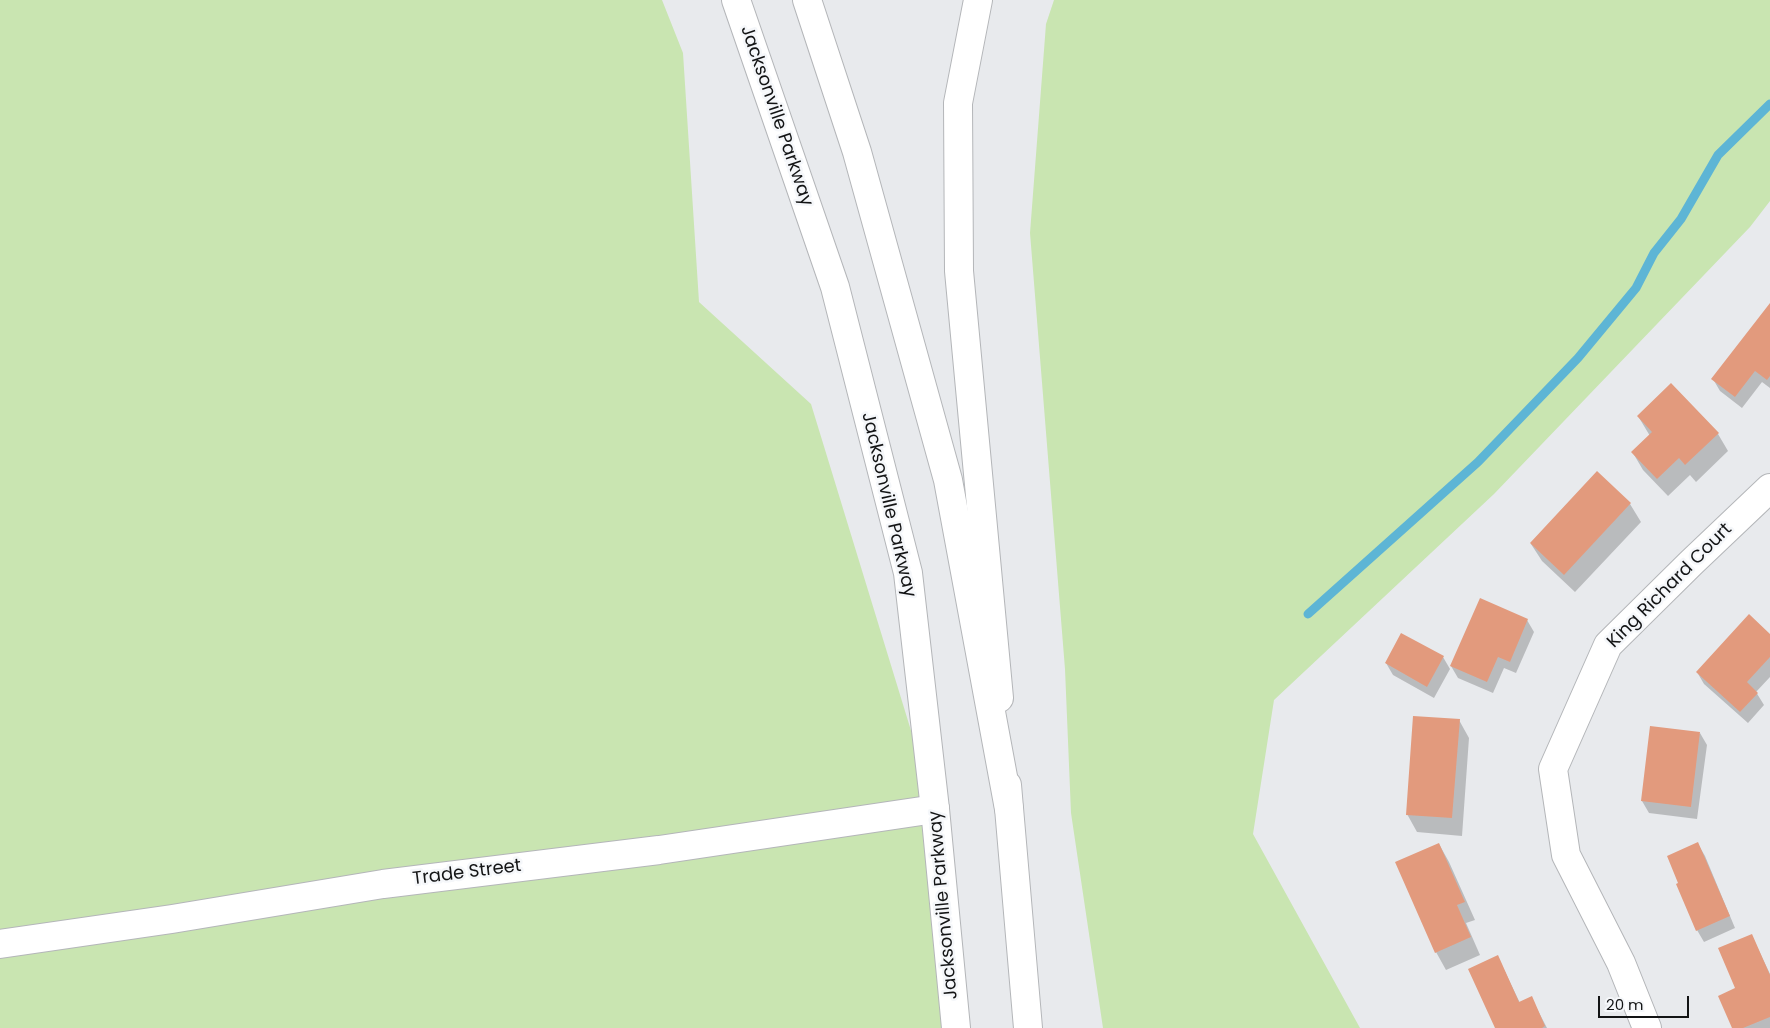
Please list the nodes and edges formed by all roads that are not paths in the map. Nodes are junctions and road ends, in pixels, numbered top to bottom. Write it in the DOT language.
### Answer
graph roads {
  1 [pos="736,0"];
  2 [pos="807,0"];
  3 [pos="978,0"];
  4 [pos="1770,488"];
  5 [pos="935,809"];
  6 [pos="1009,809"];
  7 [pos="0,944"];
  8 [pos="956,1028"];
  9 [pos="1028,1028"];
  10 [pos="1647,1028"];
  1 -- 5 [label="main road, Jacksonville Parkway"];
  2 -- 6 [label="main road"];
  3 -- 6 [label="main road"];
  4 -- 10 [label="main road, King Richard Court"];
  5 -- 7 [label="main road, Trade Street"];
  5 -- 8 [label="main road, Jacksonville Parkway"];
  6 -- 9 [label="main road"];
}
